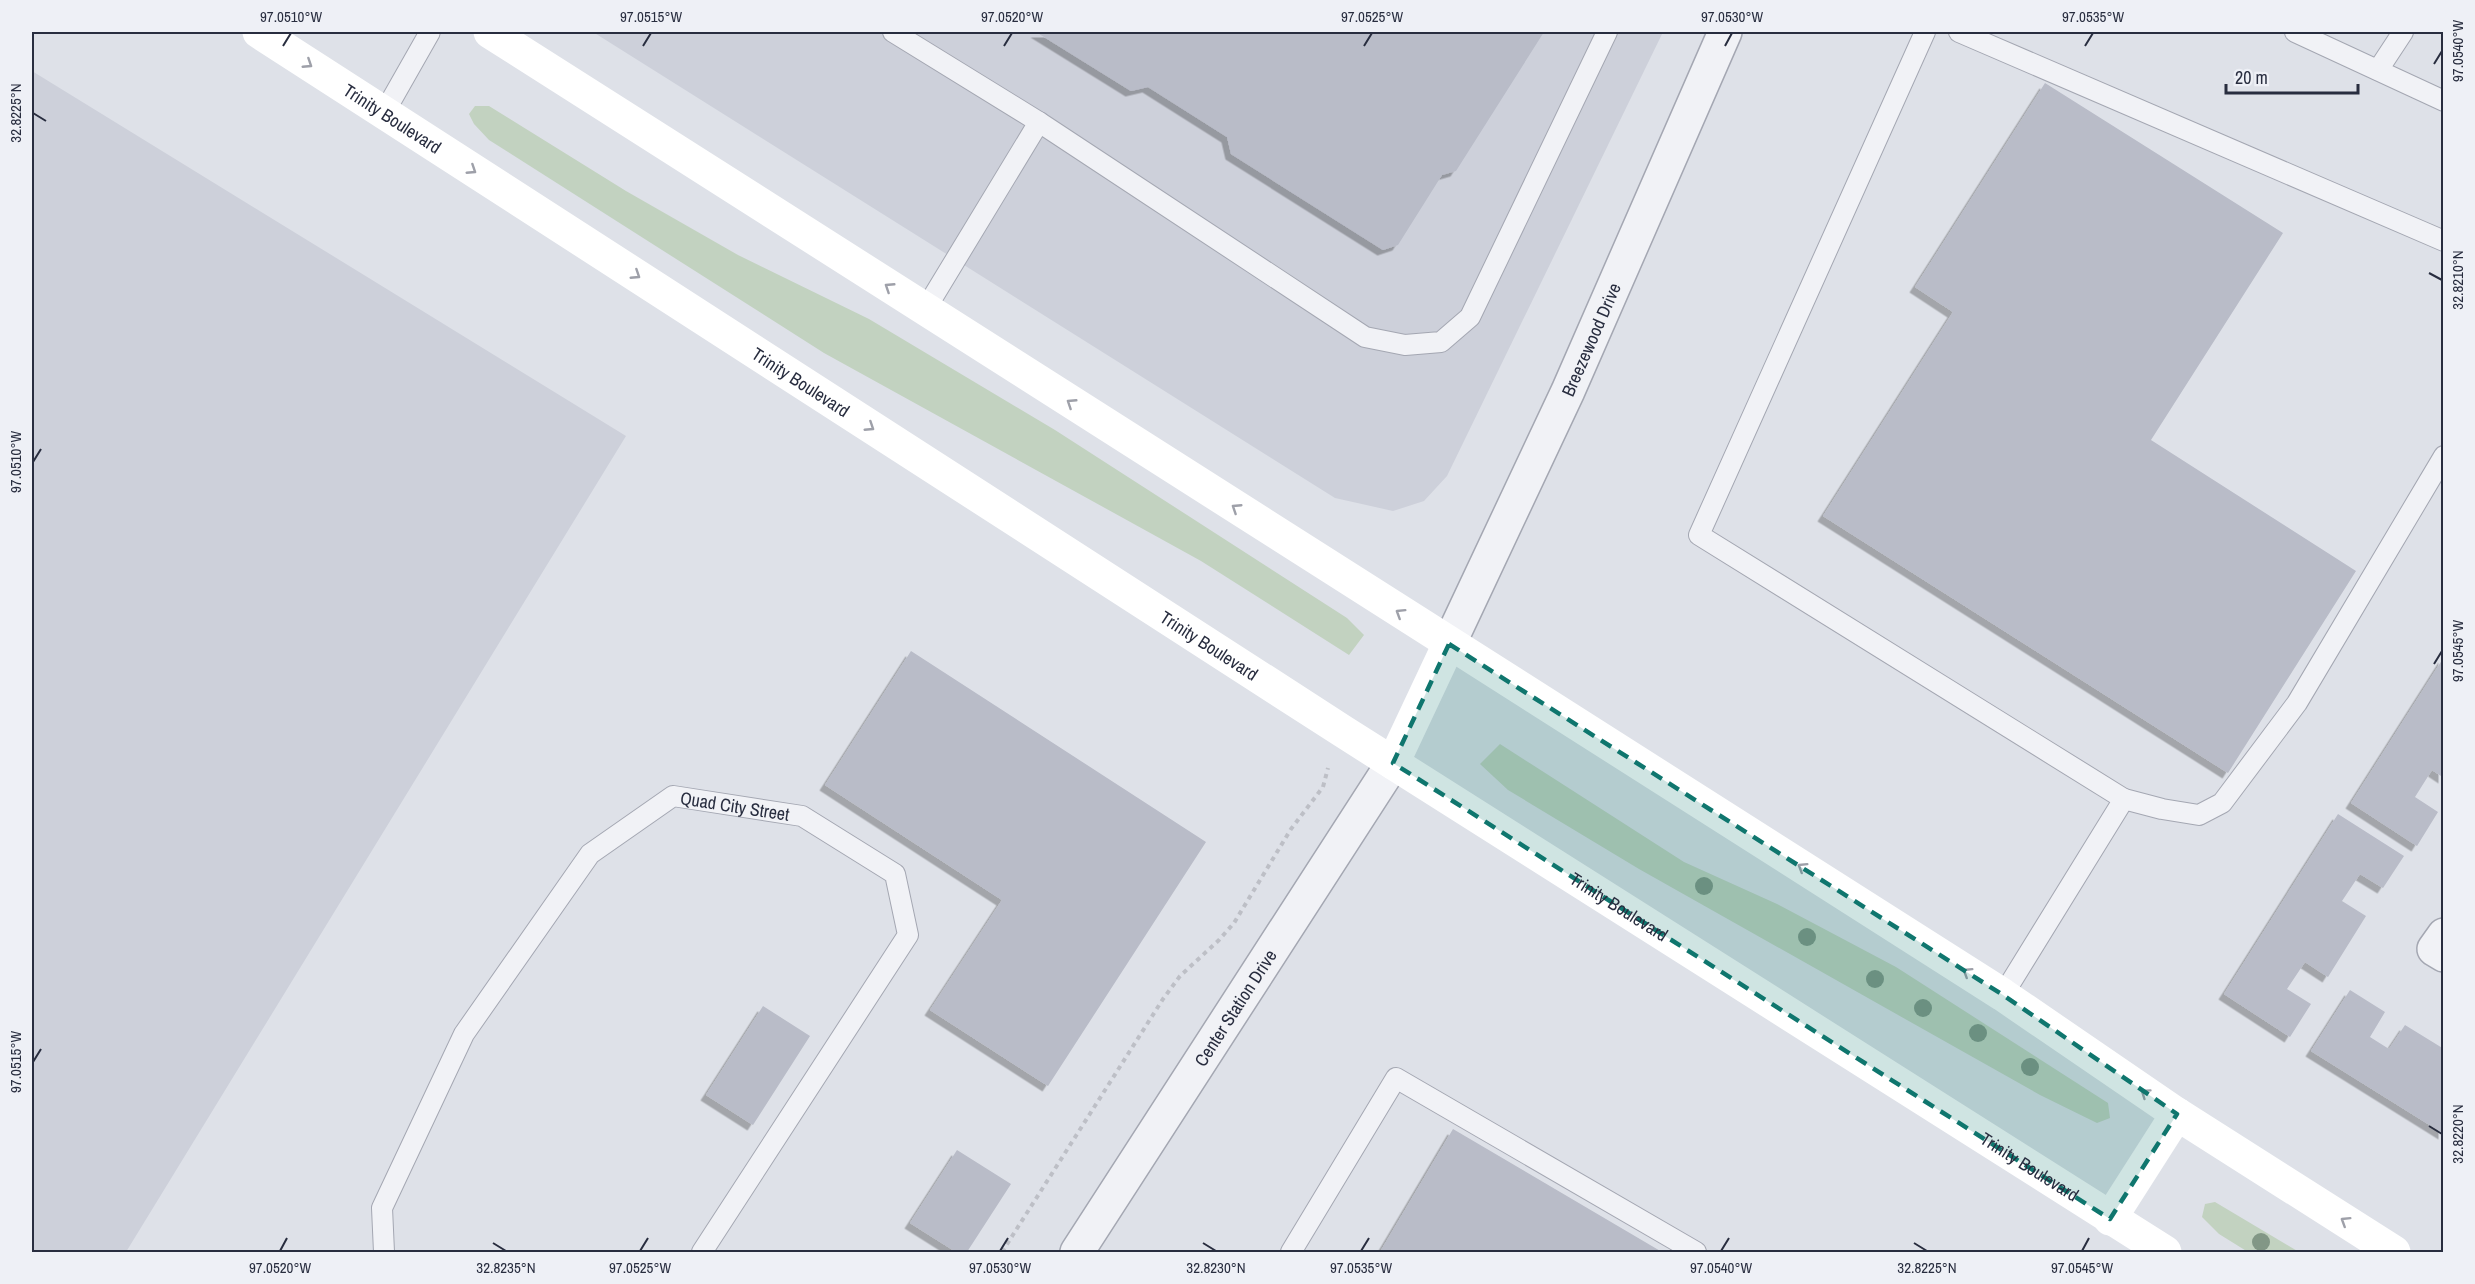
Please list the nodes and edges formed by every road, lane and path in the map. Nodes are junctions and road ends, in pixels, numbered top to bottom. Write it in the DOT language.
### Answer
graph roads {
  1 [pos="259,32"];
  2 [pos="430,32"];
  3 [pos="893,32"];
  4 [pos="1607,32"];
  5 [pos="1725,32"];
  6 [pos="1925,32"];
  7 [pos="1959,32"];
  8 [pos="2295,32"];
  9 [pos="2403,32"];
  10 [pos="497,33"];
  11 [pos="2378,70"];
  12 [pos="2444,101"];
  13 [pos="384,113"];
  14 [pos="1040,122"];
  15 [pos="2444,241"];
  16 [pos="925,310"];
  17 [pos="2444,456"];
  18 [pos="1449,644"];
  19 [pos="1393,763"];
  20 [pos="1328,768"];
  21 [pos="2124,799"];
  22 [pos="2444,935"];
  23 [pos="2444,955"];
  24 [pos="2003,995"];
  25 [pos="2177,1114"];
  26 [pos="2110,1219"];
  27 [pos="384,1252"];
  28 [pos="702,1252"];
  29 [pos="1002,1252"];
  30 [pos="1077,1252"];
  31 [pos="1291,1252"];
  32 [pos="1696,1252"];
  33 [pos="2165,1252"];
  34 [pos="2394,1252"];
  1 -- 13 [label="main road, Trinity Boulevard, one-way"];
  2 -- 13 [label="lane"];
  3 -- 14 [label="lane"];
  4 -- 14 [label="lane"];
  5 -- 18 [label="street, Breezewood Drive"];
  6 -- 21 [label="lane"];
  7 -- 15 [label="lane"];
  8 -- 11 [label="lane"];
  9 -- 11 [label="lane"];
  16 -- 10 [label="main road, one-way"];
  11 -- 12 [label="lane"];
  13 -- 19 [label="main road, Trinity Boulevard, one-way"];
  14 -- 16 [label="lane"];
  18 -- 16 [label="main road, one-way"];
  17 -- 21 [label="lane"];
  18 -- 19 [label="main road"];
  24 -- 18 [label="main road, one-way"];
  19 -- 26 [label="main road, Trinity Boulevard"];
  19 -- 30 [label="street, Center Station Drive"];
  20 -- 29 [label="path"];
  21 -- 24 [label="lane"];
  22 -- 23 [label="street"];
  25 -- 24 [label="main road, one-way"];
  25 -- 26 [label="main road"];
  34 -- 25 [label="main road, one-way"];
  26 -- 33 [label="main road, Trinity Boulevard"];
  27 -- 28 [label="lane, Quad City Street"];
  31 -- 32 [label="lane"];
}
